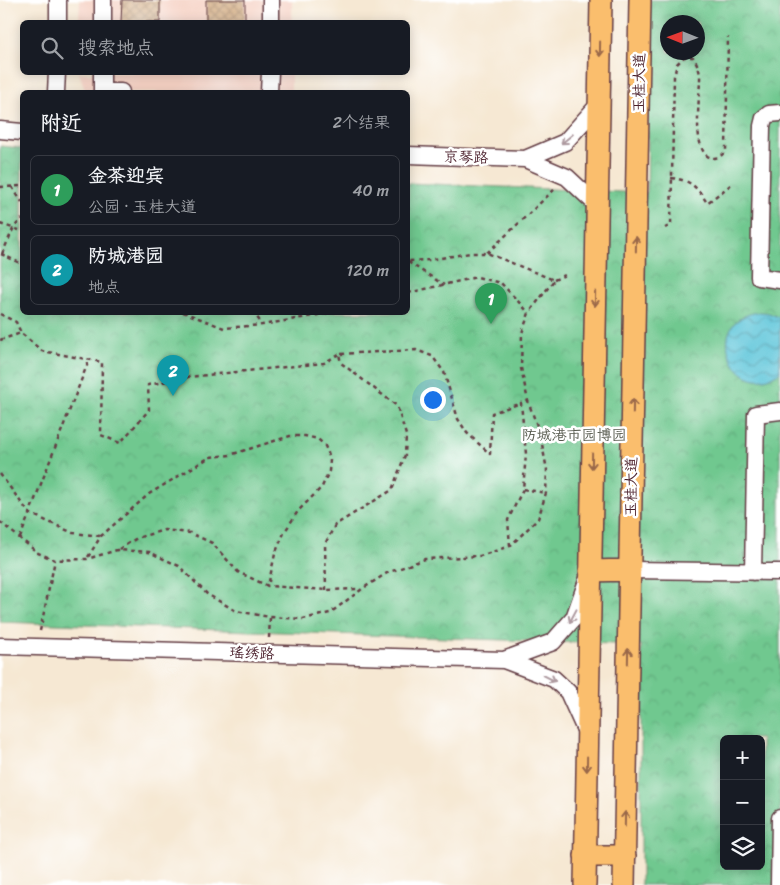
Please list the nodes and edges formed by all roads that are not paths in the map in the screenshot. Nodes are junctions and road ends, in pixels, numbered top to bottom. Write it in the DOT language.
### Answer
graph roads {
  1 [pos="58,0"];
  2 [pos="103,0"];
  3 [pos="271,0"];
  4 [pos="601,0"];
  5 [pos="640,0"];
  6 [pos="58,20"];
  7 [pos="103,20"];
  8 [pos="271,20"];
  9 [pos="57,75"];
  10 [pos="102,75"];
  11 [pos="270,75"];
  12 [pos="56,90"];
  13 [pos="102,90"];
  14 [pos="269,90"];
  15 [pos="599,104"];
  16 [pos="780,113"];
  17 [pos="0,130"];
  18 [pos="20,132"];
  19 [pos="410,155"];
  20 [pos="525,160"];
  21 [pos="597,205"];
  22 [pos="780,280"];
  23 [pos="780,411"];
  24 [pos="630,570"];
  25 [pos="590,571"];
  26 [pos="754,572"];
  27 [pos="780,572"];
  28 [pos="0,646"];
  29 [pos="504,660"];
  30 [pos="587,735"];
  31 [pos="780,818"];
  32 [pos="585,856"];
  33 [pos="625,856"];
  34 [pos="585,885"];
  35 [pos="624,885"];
  36 [pos="779,885"];
  1 -- 6 [label="street"];
  2 -- 7 [label="street"];
  3 -- 8 [label="street"];
  4 -- 15 [label="main road, one-way"];
  24 -- 5 [label="main road, 玉桂大道, one-way"];
  9 -- 12 [label="street"];
  10 -- 13 [label="street"];
  11 -- 14 [label="street"];
  15 -- 20 [label="street, one-way"];
  15 -- 21 [label="main road"];
  16 -- 22 [label="street"];
  17 -- 18 [label="street"];
  19 -- 20 [label="street, 京琴路"];
  20 -- 21 [label="street"];
  21 -- 25 [label="main road, one-way"];
  23 -- 26 [label="street"];
  24 -- 25 [label="main road"];
  24 -- 26 [label="street"];
  33 -- 24 [label="main road, 玉桂大道, one-way"];
  25 -- 29 [label="street, one-way"];
  25 -- 30 [label="main road"];
  26 -- 27 [label="street"];
  28 -- 29 [label="street, 瑶绣路"];
  29 -- 30 [label="street, one-way"];
  30 -- 32 [label="main road, one-way"];
  31 -- 36 [label="street"];
  32 -- 33 [label="main road"];
  32 -- 34 [label="main road"];
  33 -- 35 [label="main road, 玉桂大道"];
}
